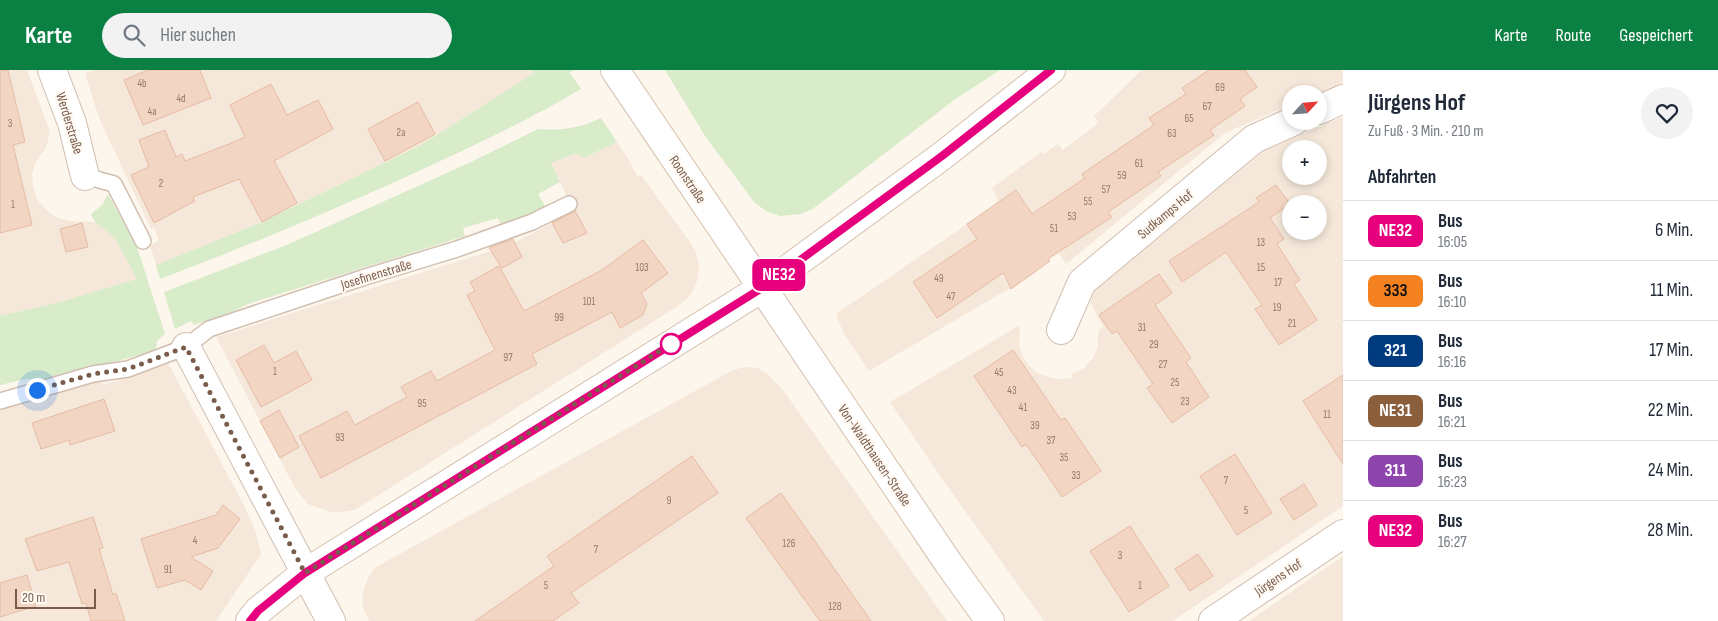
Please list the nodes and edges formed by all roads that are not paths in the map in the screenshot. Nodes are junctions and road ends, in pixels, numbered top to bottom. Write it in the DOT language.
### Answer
graph roads {
  1 [pos="52,70"];
  2 [pos="615,70"];
  3 [pos="1052,70"];
  4 [pos="1343,99"];
  5 [pos="1328,106"];
  6 [pos="1282,126"];
  7 [pos="85,176"];
  8 [pos="568,204"];
  9 [pos="143,241"];
  10 [pos="762,288"];
  11 [pos="1062,330"];
  12 [pos="186,347"];
  13 [pos="0,401"];
  14 [pos="1343,534"];
  15 [pos="305,573"];
  16 [pos="250,621"];
  17 [pos="331,621"];
  18 [pos="990,621"];
  19 [pos="1213,621"];
  1 -- 7 [label="street, Werderstraße"];
  2 -- 10 [label="street, Roonstraße"];
  3 -- 10 [label="street"];
  4 -- 5 [label="street"];
  6 -- 11 [label="street, Sudkamps Hof"];
  7 -- 9 [label="lane"];
  8 -- 12 [label="lane, Josefinenstraße"];
  10 -- 15 [label="street"];
  10 -- 18 [label="street, Von-Waldthausen-Straße"];
  12 -- 13 [label="lane, Josefinenstraße"];
  12 -- 15 [label="street"];
  14 -- 19 [label="street, Jürgens Hof"];
  15 -- 16 [label="street"];
  15 -- 17 [label="street"];
}
